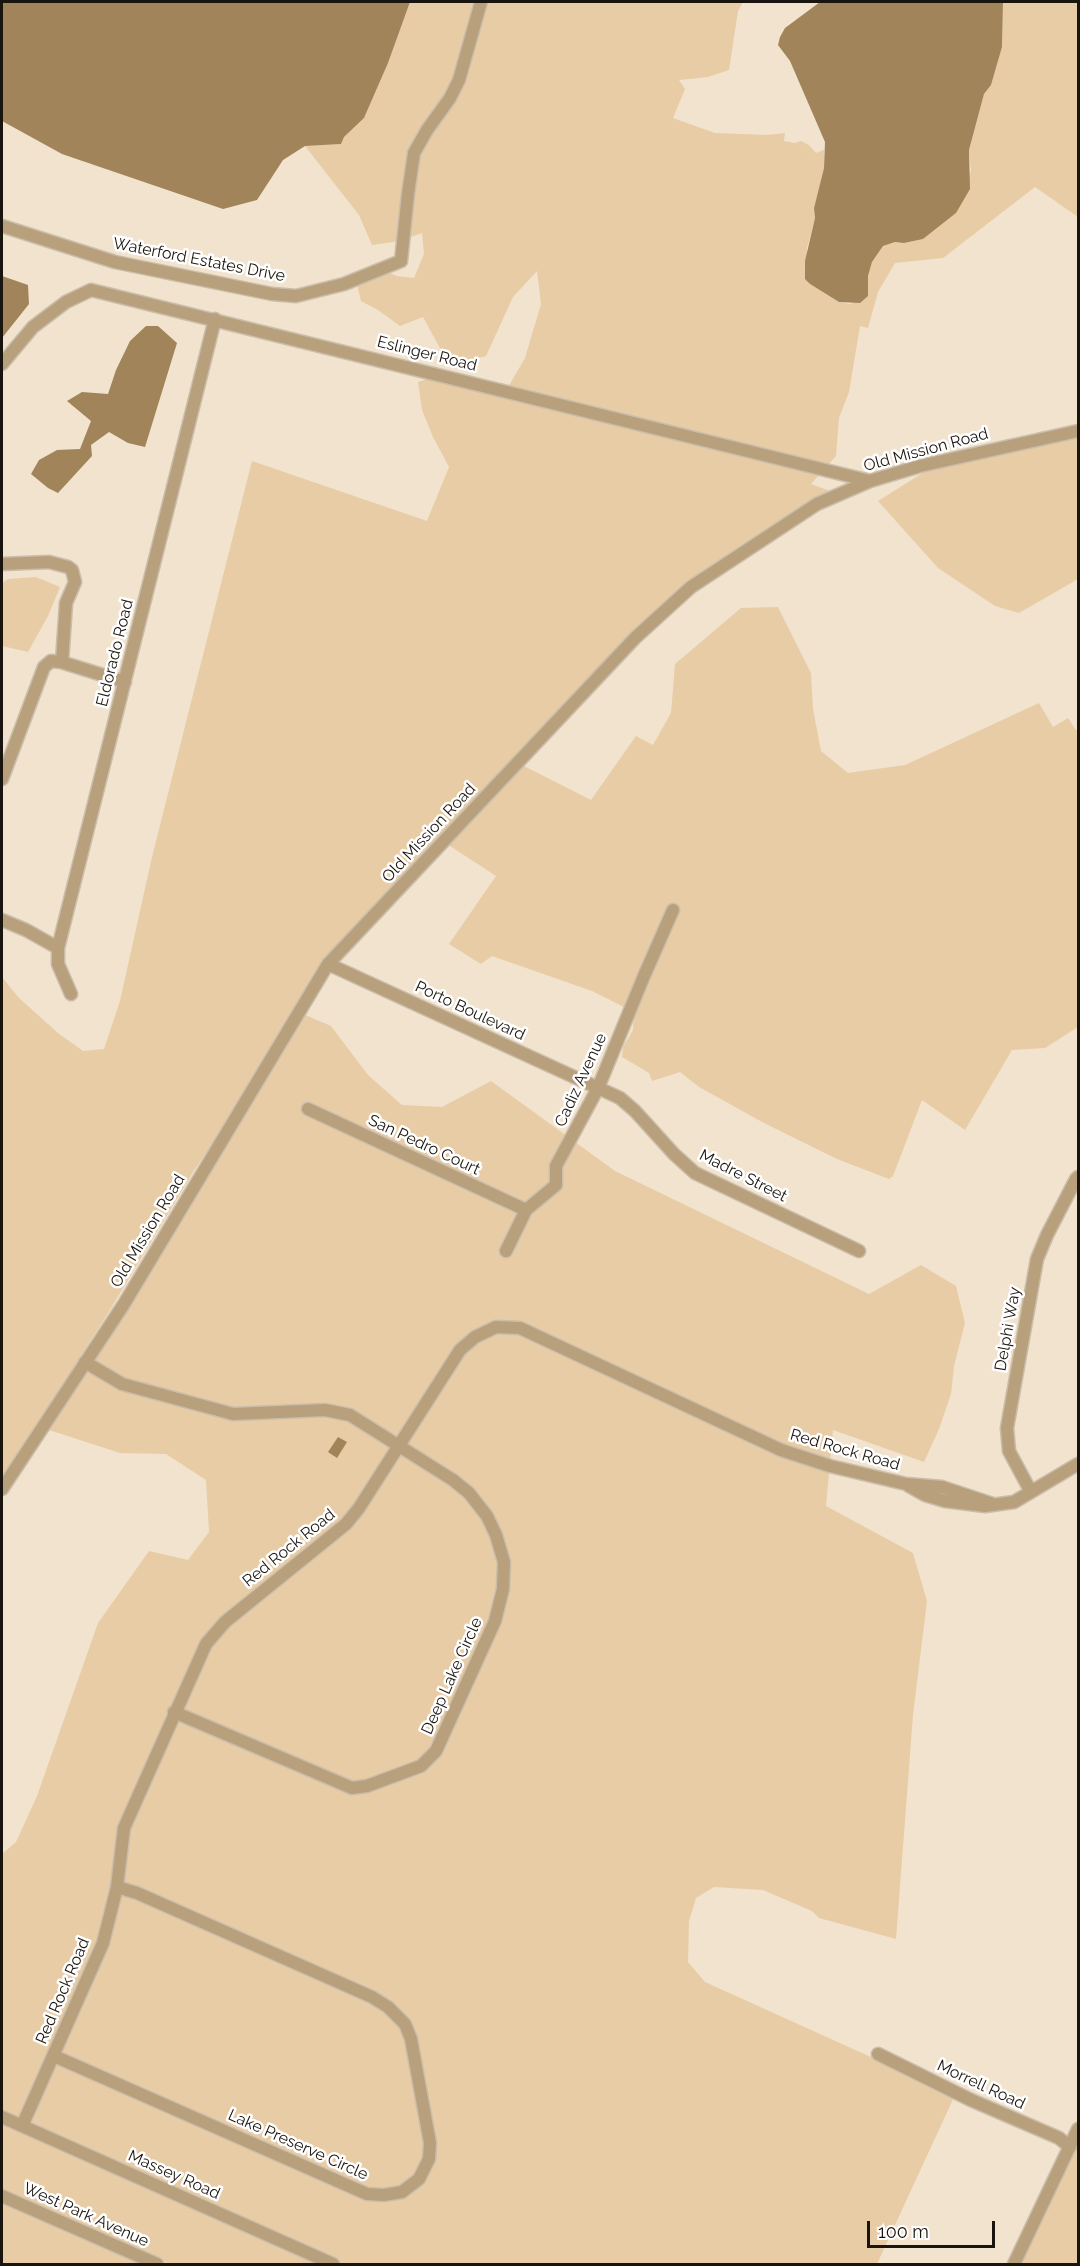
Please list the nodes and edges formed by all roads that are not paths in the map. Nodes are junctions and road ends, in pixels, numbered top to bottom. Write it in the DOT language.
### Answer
graph roads {
  1 [pos="481,2"];
  2 [pos="2,226"];
  3 [pos="215,319"];
  4 [pos="2,364"];
  5 [pos="1078,431"];
  6 [pos="870,481"];
  7 [pos="2,564"];
  8 [pos="62,662"];
  9 [pos="124,682"];
  10 [pos="2,779"];
  11 [pos="673,910"];
  12 [pos="2,920"];
  13 [pos="58,948"];
  14 [pos="328,964"];
  15 [pos="71,994"];
  16 [pos="598,1088"];
  17 [pos="308,1109"];
  18 [pos="1078,1177"];
  19 [pos="526,1210"];
  20 [pos="507,1251"];
  21 [pos="859,1251"];
  22 [pos="85,1362"];
  23 [pos="399,1446"];
  24 [pos="1078,1464"];
  25 [pos="2,1489"];
  26 [pos="1031,1492"];
  27 [pos="174,1712"];
  28 [pos="117,1887"];
  29 [pos="878,2054"];
  30 [pos="54,2056"];
  31 [pos="2,2116"];
  32 [pos="22,2126"];
  33 [pos="1078,2129"];
  34 [pos="1070,2147"];
  35 [pos="2,2196"];
  36 [pos="157,2265"];
  37 [pos="333,2265"];
  38 [pos="1014,2265"];
  1 -- 2 [label="street, Waterford Estates Drive"];
  3 -- 4 [label="street, Eslinger Road"];
  3 -- 6 [label="street, Eslinger Road"];
  3 -- 9 [label="street, Eldorado Road"];
  5 -- 6 [label="street, Old Mission Road"];
  6 -- 14 [label="street, Old Mission Road"];
  7 -- 8 [label="street"];
  8 -- 9 [label="street"];
  8 -- 10 [label="street"];
  9 -- 13 [label="street, Eldorado Road"];
  11 -- 16 [label="street, Cadiz Avenue"];
  12 -- 13 [label="street"];
  13 -- 15 [label="street, Eldorado Road"];
  14 -- 16 [label="street, Porto Boulevard"];
  14 -- 22 [label="street, Old Mission Road"];
  16 -- 19 [label="street, Cadiz Avenue"];
  16 -- 21 [label="street, Madre Street"];
  17 -- 19 [label="street, San Pedro Court"];
  18 -- 26 [label="street, Delphi Way"];
  19 -- 20 [label="street, Cadiz Avenue"];
  22 -- 23 [label="street, Deep Lake Circle"];
  22 -- 25 [label="street, Old Mission Road"];
  23 -- 26 [label="street, Red Rock Road"];
  23 -- 27 [label="street, Red Rock Road"];
  23 -- 27 [label="street, Deep Lake Circle"];
  24 -- 26 [label="street, Red Rock Road"];
  27 -- 28 [label="street, Red Rock Road"];
  28 -- 30 [label="street, Red Rock Road"];
  28 -- 30 [label="street, Lake Preserve Circle"];
  29 -- 34 [label="street, Morrell Road"];
  30 -- 32 [label="street, Red Rock Road"];
  31 -- 32 [label="street, Massey Road"];
  32 -- 37 [label="street, Massey Road"];
  33 -- 34 [label="street"];
  34 -- 38 [label="street"];
  35 -- 36 [label="street, West Park Avenue"];
}
